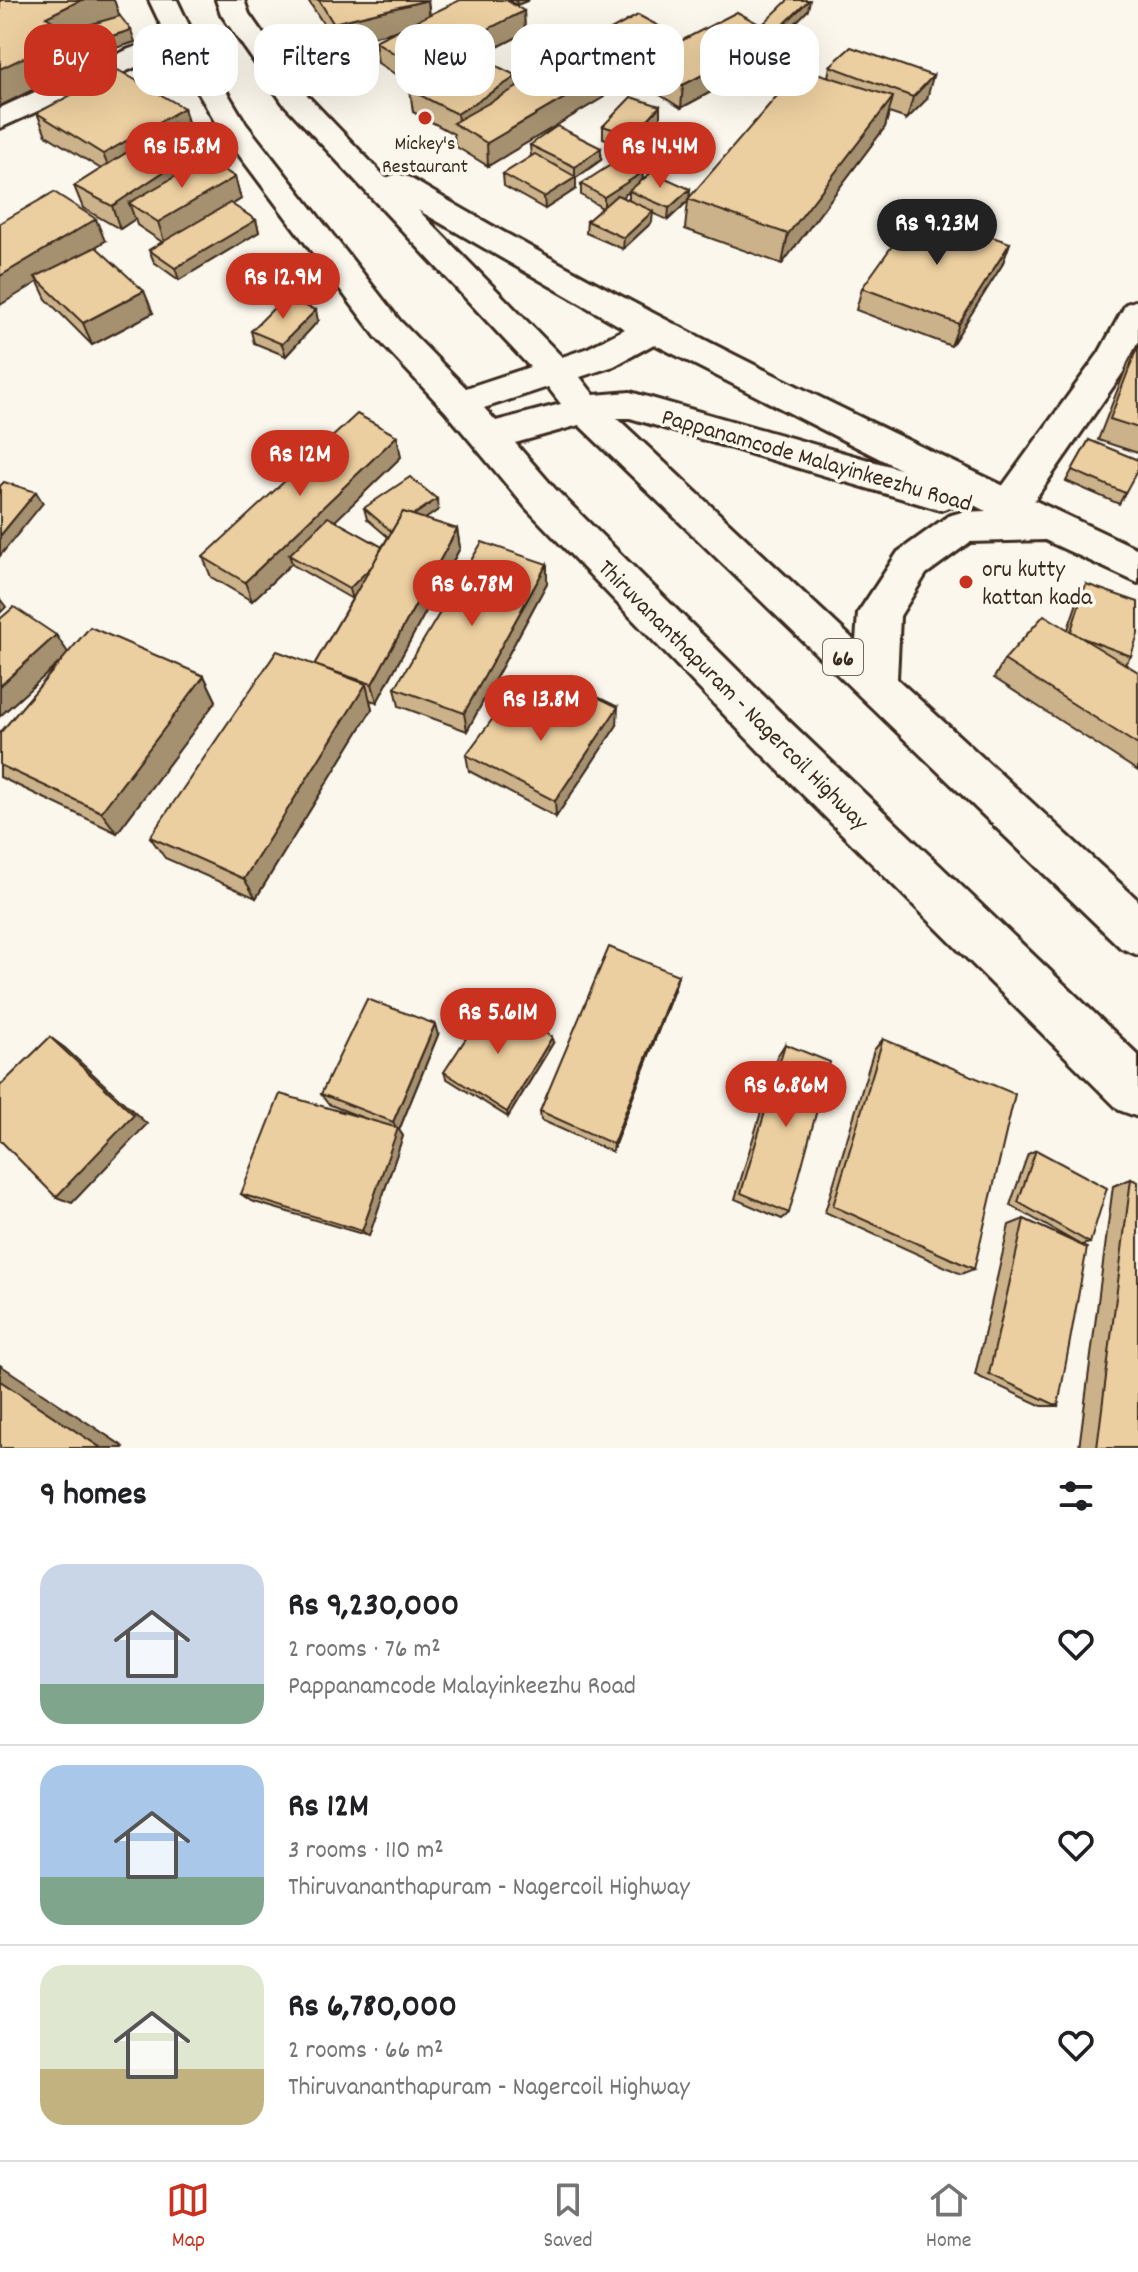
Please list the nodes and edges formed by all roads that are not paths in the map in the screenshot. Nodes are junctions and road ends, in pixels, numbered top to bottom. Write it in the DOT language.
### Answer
graph roads {
  1 [pos="163,0"];
  2 [pos="230,0"];
  3 [pos="174,24"];
  4 [pos="133,58"];
  5 [pos="216,96"];
  6 [pos="0,119"];
  7 [pos="338,147"];
  8 [pos="1138,312"];
  9 [pos="654,329"];
  10 [pos="557,373"];
  11 [pos="459,403"];
  12 [pos="586,410"];
  13 [pos="488,437"];
  14 [pos="1010,505"];
  15 [pos="1050,525"];
  16 [pos="1138,567"];
  17 [pos="875,686"];
  18 [pos="1138,932"];
  19 [pos="1138,1091"];
  1 -- 3 [label="main road, Thiruvananthapuram - Nagercoil Highway"];
  2 -- 7 [label="main road, 66"];
  4 -- 6 [label="main road"];
  5 -- 11 [label="main road, Thiruvananthapuram - Nagercoil Highway"];
  7 -- 9 [label="main road"];
  7 -- 10 [label="main road, 66"];
  8 -- 14 [label="main road"];
  9 -- 10 [label="main road"];
  9 -- 14 [label="main road"];
  10 -- 11 [label="main road"];
  10 -- 12 [label="main road, 66"];
  11 -- 13 [label="main road, Thiruvananthapuram - Nagercoil Highway"];
  12 -- 13 [label="main road, Pappanamcode Malayinkeezhu Road"];
  12 -- 15 [label="main road, Pappanamcode Malayinkeezhu Road"];
  12 -- 17 [label="main road, 66"];
  13 -- 19 [label="main road, Thiruvananthapuram - Nagercoil Highway"];
  14 -- 15 [label="main road"];
  15 -- 16 [label="main road, Pappanamcode Malayinkeezhu Road"];
  15 -- 17 [label="main road"];
  17 -- 18 [label="main road, 66"];
}
